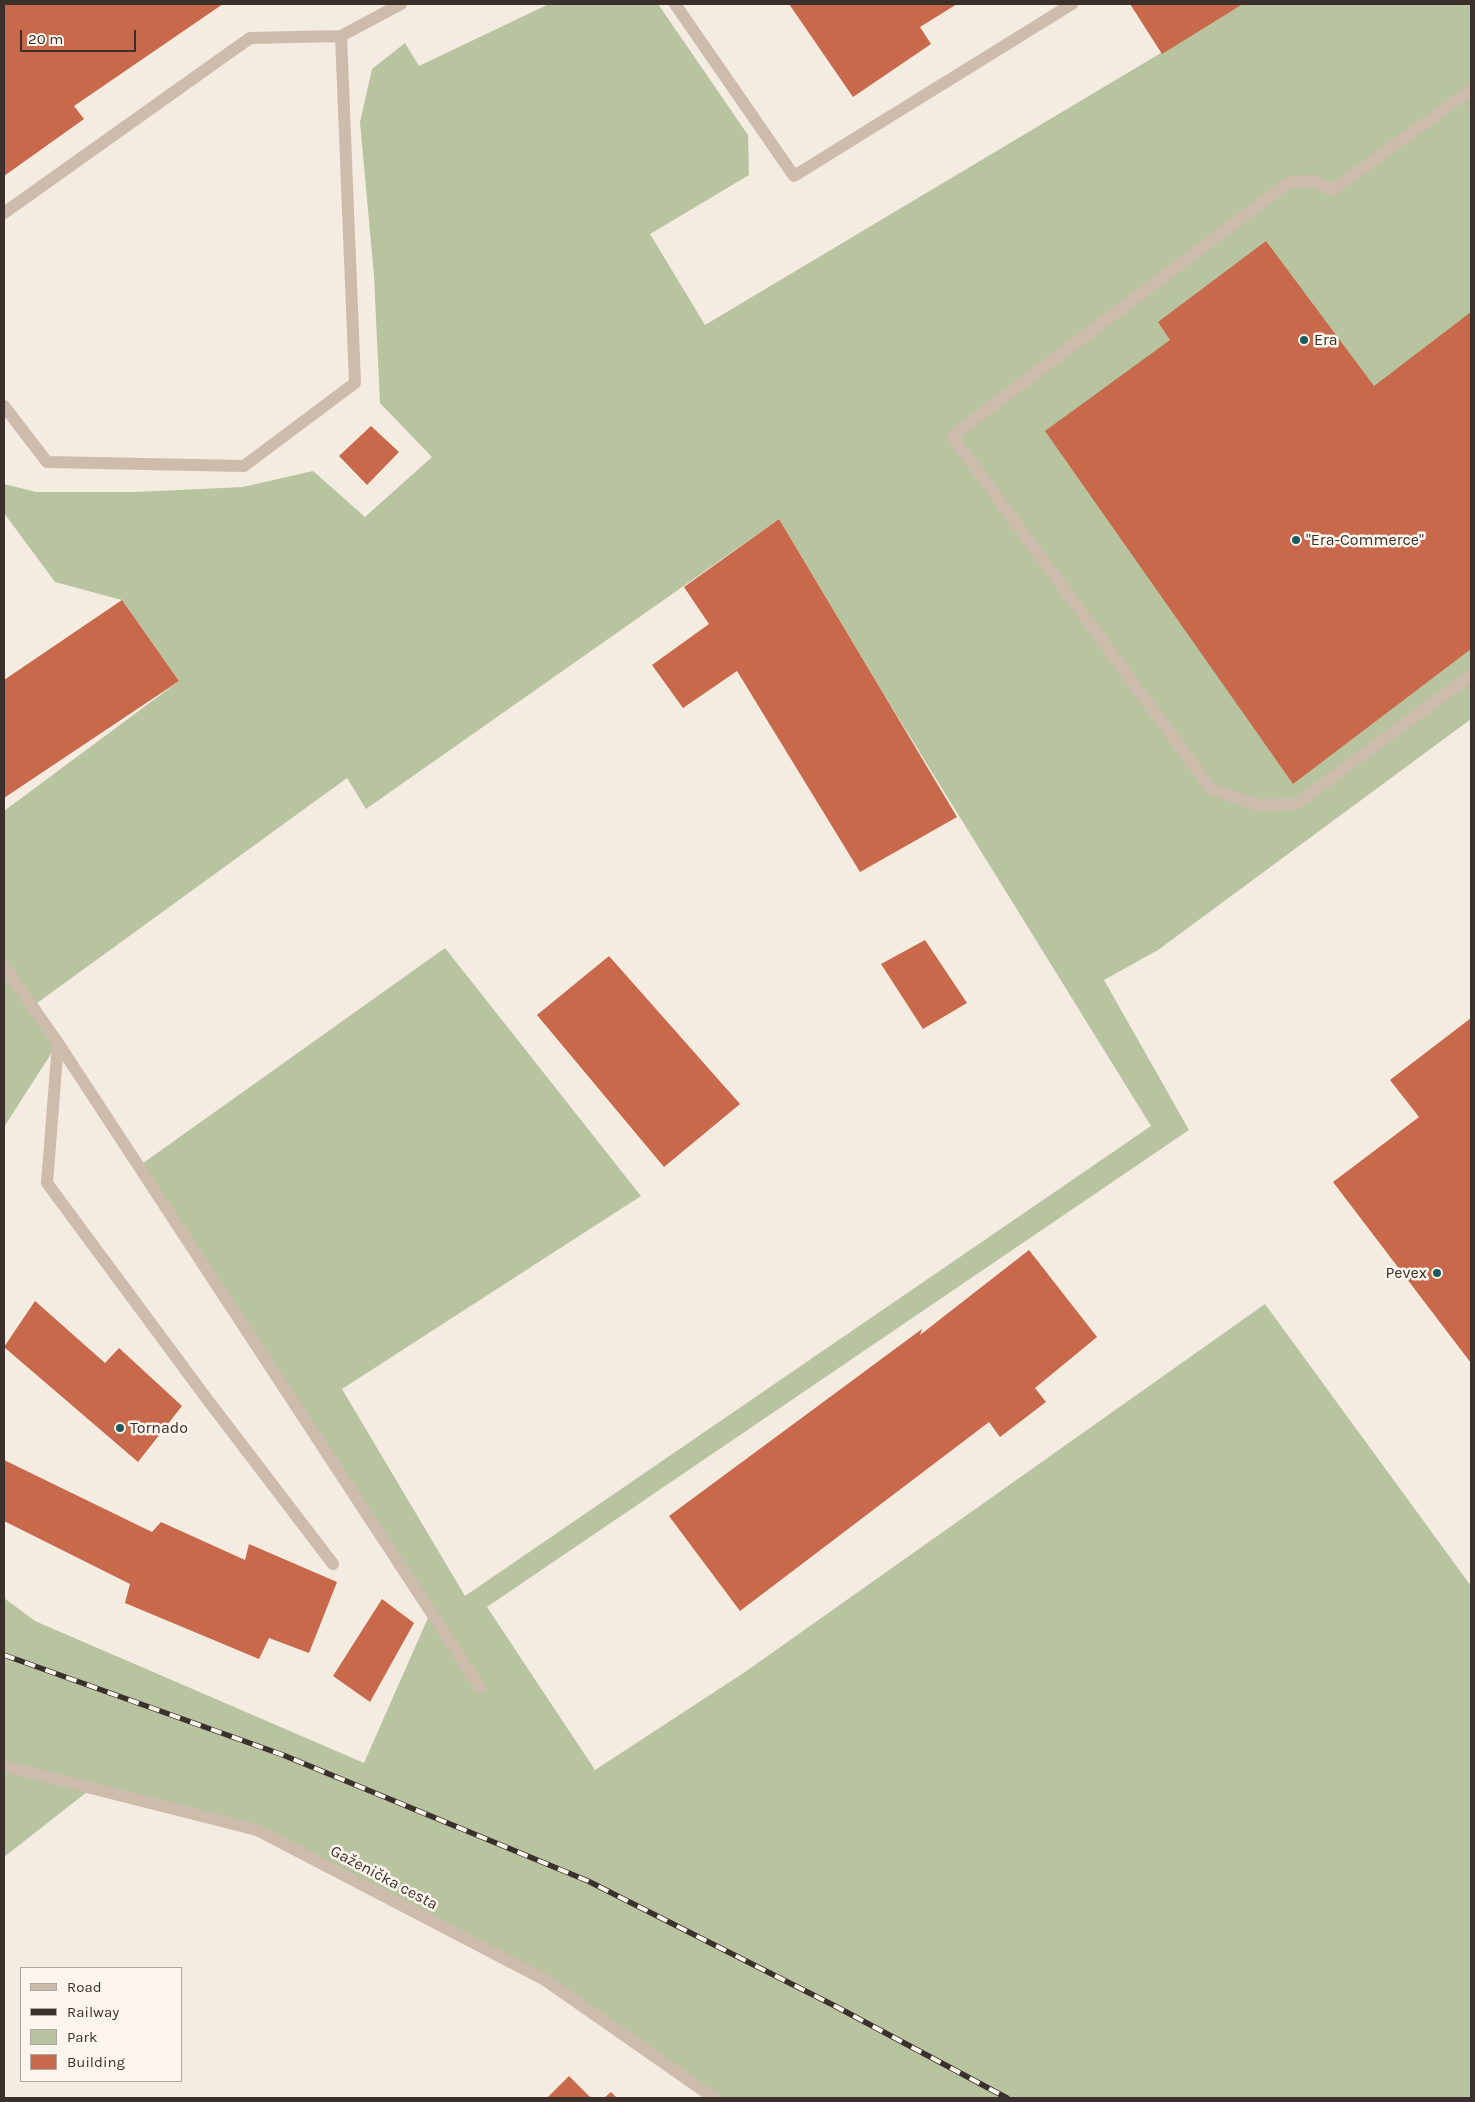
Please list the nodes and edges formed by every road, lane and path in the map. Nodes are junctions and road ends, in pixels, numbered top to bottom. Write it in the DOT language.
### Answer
graph roads {
  1 [pos="401,4"];
  2 [pos="675,4"];
  3 [pos="1072,4"];
  4 [pos="341,36"];
  5 [pos="1471,90"];
  6 [pos="4,213"];
  7 [pos="4,406"];
  8 [pos="1471,675"];
  9 [pos="4,966"];
  10 [pos="58,1043"];
  11 [pos="334,1564"];
  12 [pos="480,1687"];
  13 [pos="4,1766"];
  14 [pos="714,2098"];
  1 -- 4 [label="street"];
  2 -- 3 [label="street"];
  4 -- 6 [label="street"];
  4 -- 7 [label="street"];
  5 -- 8 [label="street"];
  9 -- 10 [label="street"];
  10 -- 11 [label="street"];
  10 -- 12 [label="street"];
  13 -- 14 [label="street, Gaženička cesta"];
}
